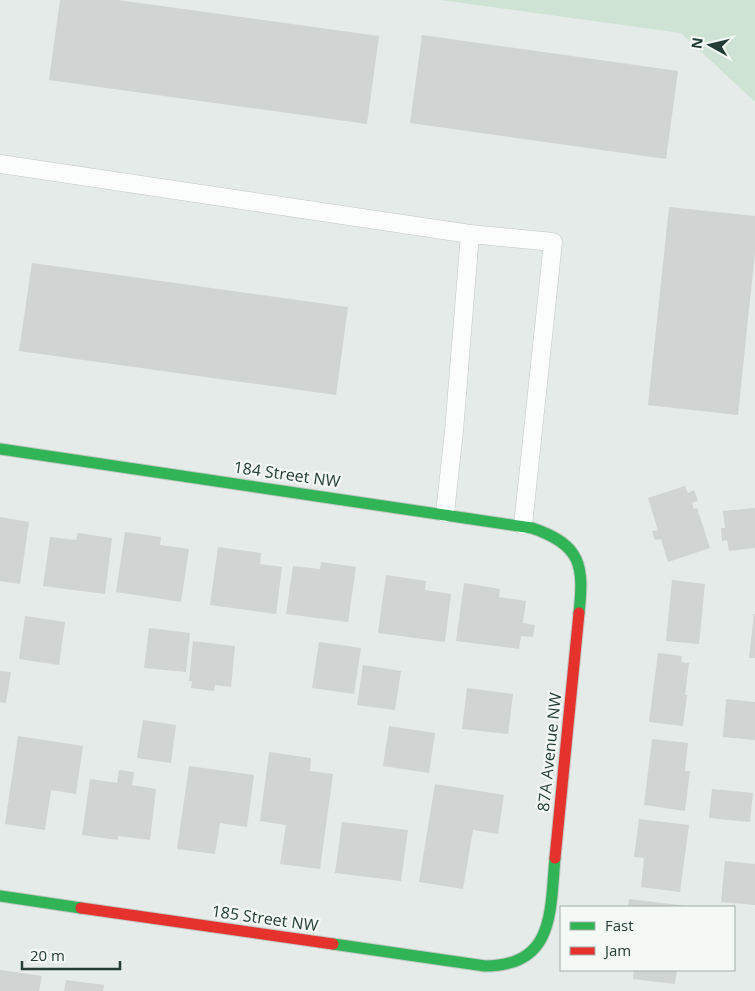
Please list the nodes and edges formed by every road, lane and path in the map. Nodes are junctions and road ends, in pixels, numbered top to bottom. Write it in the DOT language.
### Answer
graph roads {
  1 [pos="0,164"];
  2 [pos="470,234"];
  3 [pos="0,449"];
  4 [pos="445,513"];
  5 [pos="523,525"];
  6 [pos="565,543"];
  7 [pos="0,896"];
  8 [pos="524,959"];
  1 -- 2 [label="lane"];
  2 -- 4 [label="lane"];
  2 -- 5 [label="lane"];
  3 -- 4 [label="street, 184 Street NW"];
  4 -- 5 [label="street, 184 Street NW"];
  5 -- 6 [label="street, 184 Street NW"];
  6 -- 8 [label="street, 87A Avenue NW"];
  7 -- 8 [label="street, 185 Street NW"];
}
